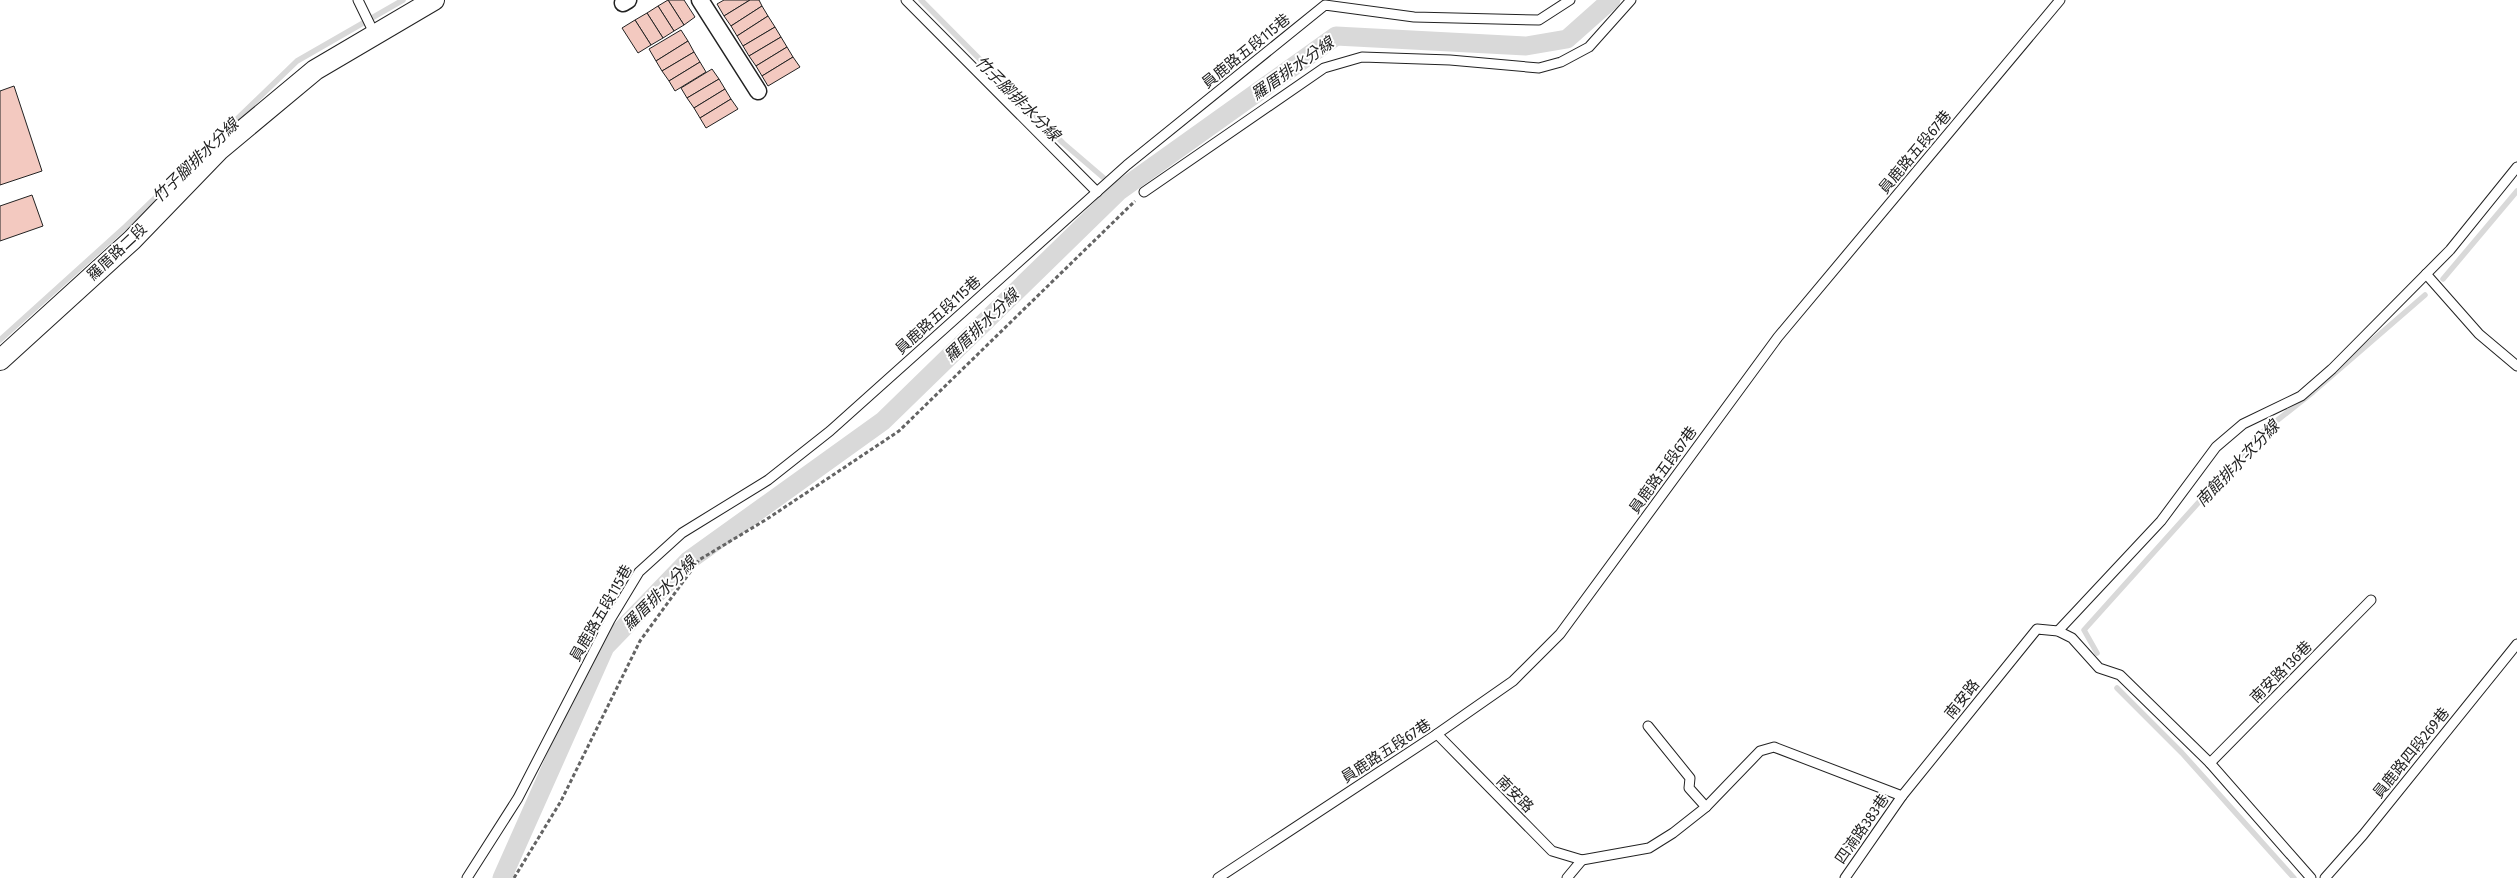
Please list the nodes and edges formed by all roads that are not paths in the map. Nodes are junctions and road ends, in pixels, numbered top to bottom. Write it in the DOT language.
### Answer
graph roads {
  1 [pos="358,0"];
  2 [pos="434,0"];
  3 [pos="700,0"];
  4 [pos="906,0"];
  5 [pos="1569,0"];
  6 [pos="1632,0"];
  7 [pos="2060,0"];
  8 [pos="375,35"];
  9 [pos="758,91"];
  10 [pos="2517,166"];
  11 [pos="1097,192"];
  12 [pos="1144,192"];
  13 [pos="2426,274"];
  14 [pos="0,360"];
  15 [pos="2517,366"];
  16 [pos="2371,600"];
  17 [pos="2058,631"];
  18 [pos="2517,645"];
  19 [pos="1648,726"];
  20 [pos="1437,734"];
  21 [pos="2210,763"];
  22 [pos="1902,796"];
  23 [pos="1706,807"];
  24 [pos="1582,860"];
  25 [pos="467,878"];
  26 [pos="1218,878"];
  27 [pos="1567,878"];
  28 [pos="1845,878"];
  29 [pos="2311,878"];
  30 [pos="2325,878"];
  1 -- 8 [label="lane"];
  2 -- 8 [label="street, 羅厝路二段"];
  3 -- 9 [label="street"];
  4 -- 11 [label="lane"];
  5 -- 11 [label="lane, 員鹿路五段115巷"];
  6 -- 12 [label="lane"];
  7 -- 20 [label="lane, 員鹿路五段67巷"];
  8 -- 14 [label="street, 羅厝路二段"];
  10 -- 13 [label="lane"];
  11 -- 25 [label="lane, 員鹿路五段115巷"];
  13 -- 15 [label="lane"];
  13 -- 17 [label="lane"];
  16 -- 21 [label="lane, 南安路136巷"];
  17 -- 21 [label="lane"];
  17 -- 22 [label="lane, 南安路"];
  18 -- 30 [label="lane, 員鹿路四段269巷"];
  19 -- 23 [label="lane"];
  20 -- 24 [label="lane, 南安路"];
  20 -- 26 [label="lane, 員鹿路五段67巷"];
  21 -- 29 [label="lane"];
  22 -- 23 [label="lane, 南安路"];
  22 -- 28 [label="lane, 四湳路383巷"];
  23 -- 24 [label="lane, 南安路"];
  24 -- 27 [label="lane"];
}
